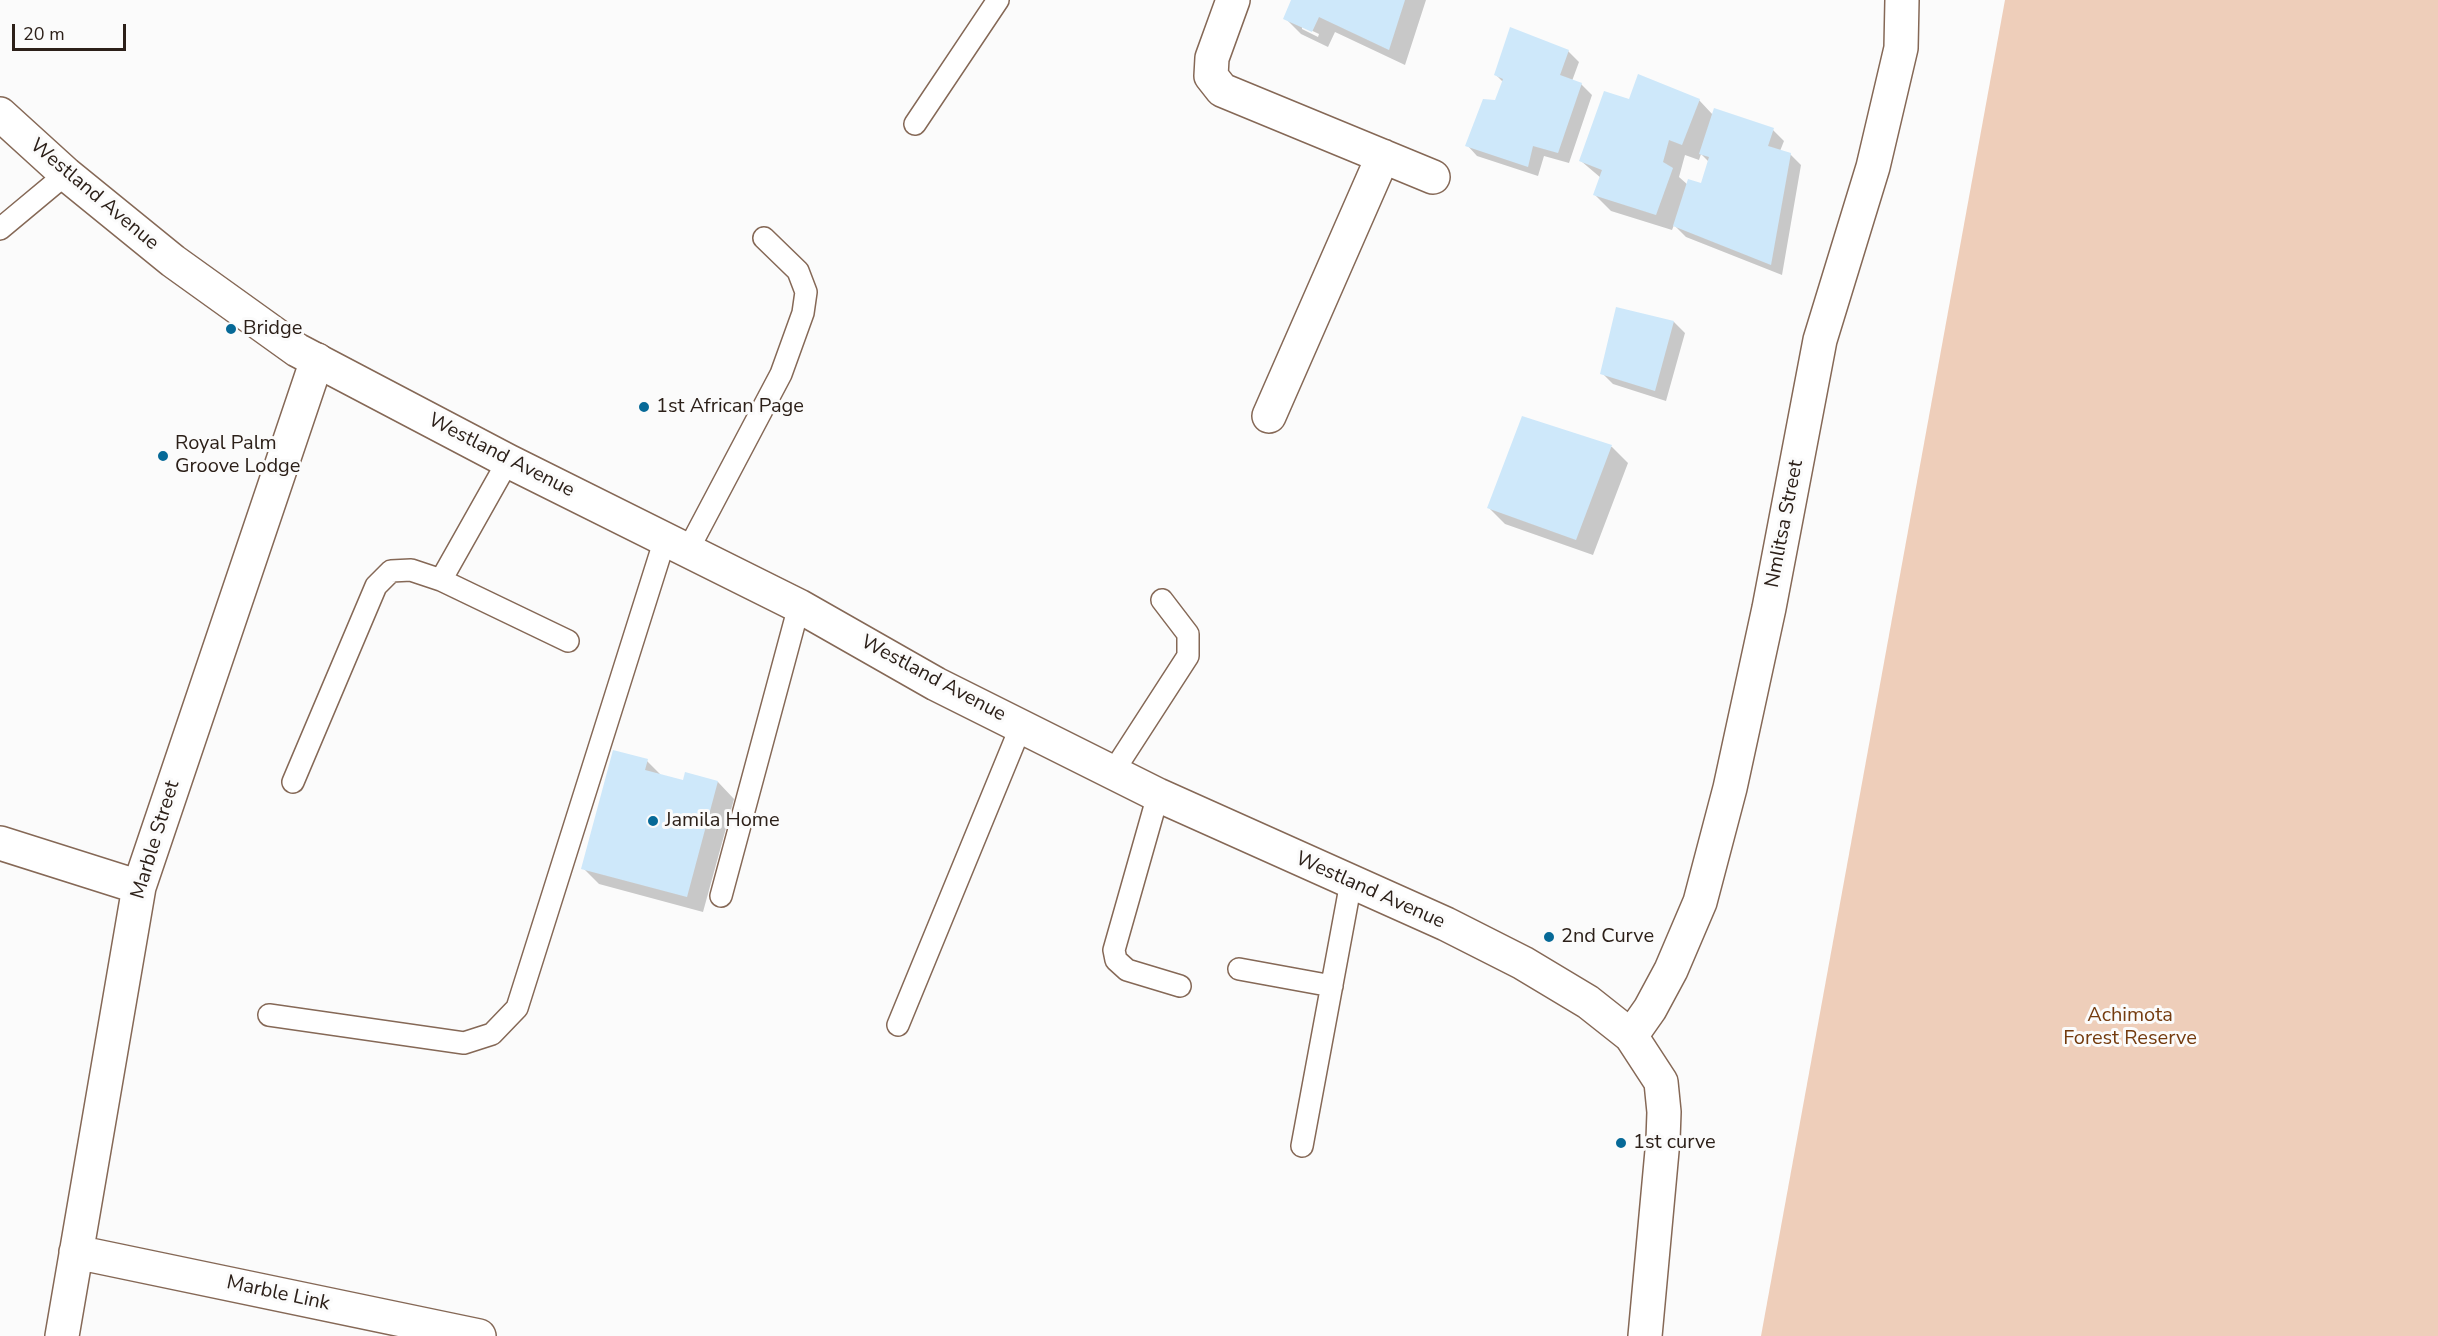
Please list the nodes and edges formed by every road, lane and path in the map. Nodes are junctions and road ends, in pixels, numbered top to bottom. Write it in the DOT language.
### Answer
graph roads {
  1 [pos="998,0"];
  2 [pos="1233,0"];
  3 [pos="1902,0"];
  4 [pos="0,114"];
  5 [pos="915,124"];
  6 [pos="1383,156"];
  7 [pos="66,174"];
  8 [pos="1433,177"];
  9 [pos="0,229"];
  10 [pos="764,238"];
  11 [pos="317,360"];
  12 [pos="1269,416"];
  13 [pos="508,461"];
  14 [pos="676,545"];
  15 [pos="441,580"];
  16 [pos="1162,600"];
  17 [pos="799,606"];
  18 [pos="568,641"];
  19 [pos="1021,726"];
  20 [pos="1113,772"];
  21 [pos="293,782"];
  22 [pos="1158,795"];
  23 [pos="0,843"];
  24 [pos="1351,882"];
  25 [pos="139,887"];
  26 [pos="721,896"];
  27 [pos="1239,969"];
  28 [pos="1180,986"];
  29 [pos="1332,986"];
  30 [pos="269,1015"];
  31 [pos="898,1025"];
  32 [pos="1631,1036"];
  33 [pos="1302,1146"];
  34 [pos="76,1252"];
  35 [pos="62,1336"];
  36 [pos="479,1336"];
  37 [pos="1645,1336"];
  1 -- 5 [label="lane"];
  2 -- 6 [label="street"];
  3 -- 32 [label="street, Nmlitsa Street"];
  4 -- 7 [label="street, Westland Avenue"];
  6 -- 8 [label="street"];
  6 -- 12 [label="street"];
  7 -- 9 [label="lane"];
  7 -- 11 [label="street, Westland Avenue"];
  10 -- 14 [label="lane"];
  11 -- 13 [label="street, Westland Avenue"];
  11 -- 25 [label="street, Marble Street"];
  13 -- 14 [label="street, Westland Avenue"];
  13 -- 15 [label="lane"];
  14 -- 17 [label="street, Westland Avenue"];
  14 -- 30 [label="lane"];
  15 -- 18 [label="lane"];
  15 -- 21 [label="lane"];
  16 -- 20 [label="lane"];
  17 -- 19 [label="street, Westland Avenue"];
  17 -- 26 [label="lane"];
  19 -- 20 [label="street, Westland Avenue"];
  19 -- 31 [label="lane"];
  20 -- 22 [label="street, Westland Avenue"];
  22 -- 24 [label="street, Westland Avenue"];
  22 -- 28 [label="lane"];
  23 -- 25 [label="street"];
  24 -- 29 [label="lane"];
  24 -- 32 [label="street, Westland Avenue"];
  25 -- 34 [label="street, Marble Street"];
  27 -- 29 [label="lane"];
  29 -- 33 [label="lane"];
  32 -- 37 [label="street, Westland Avenue"];
  34 -- 35 [label="street, Marble Street"];
  34 -- 36 [label="street, Marble Link"];
}
